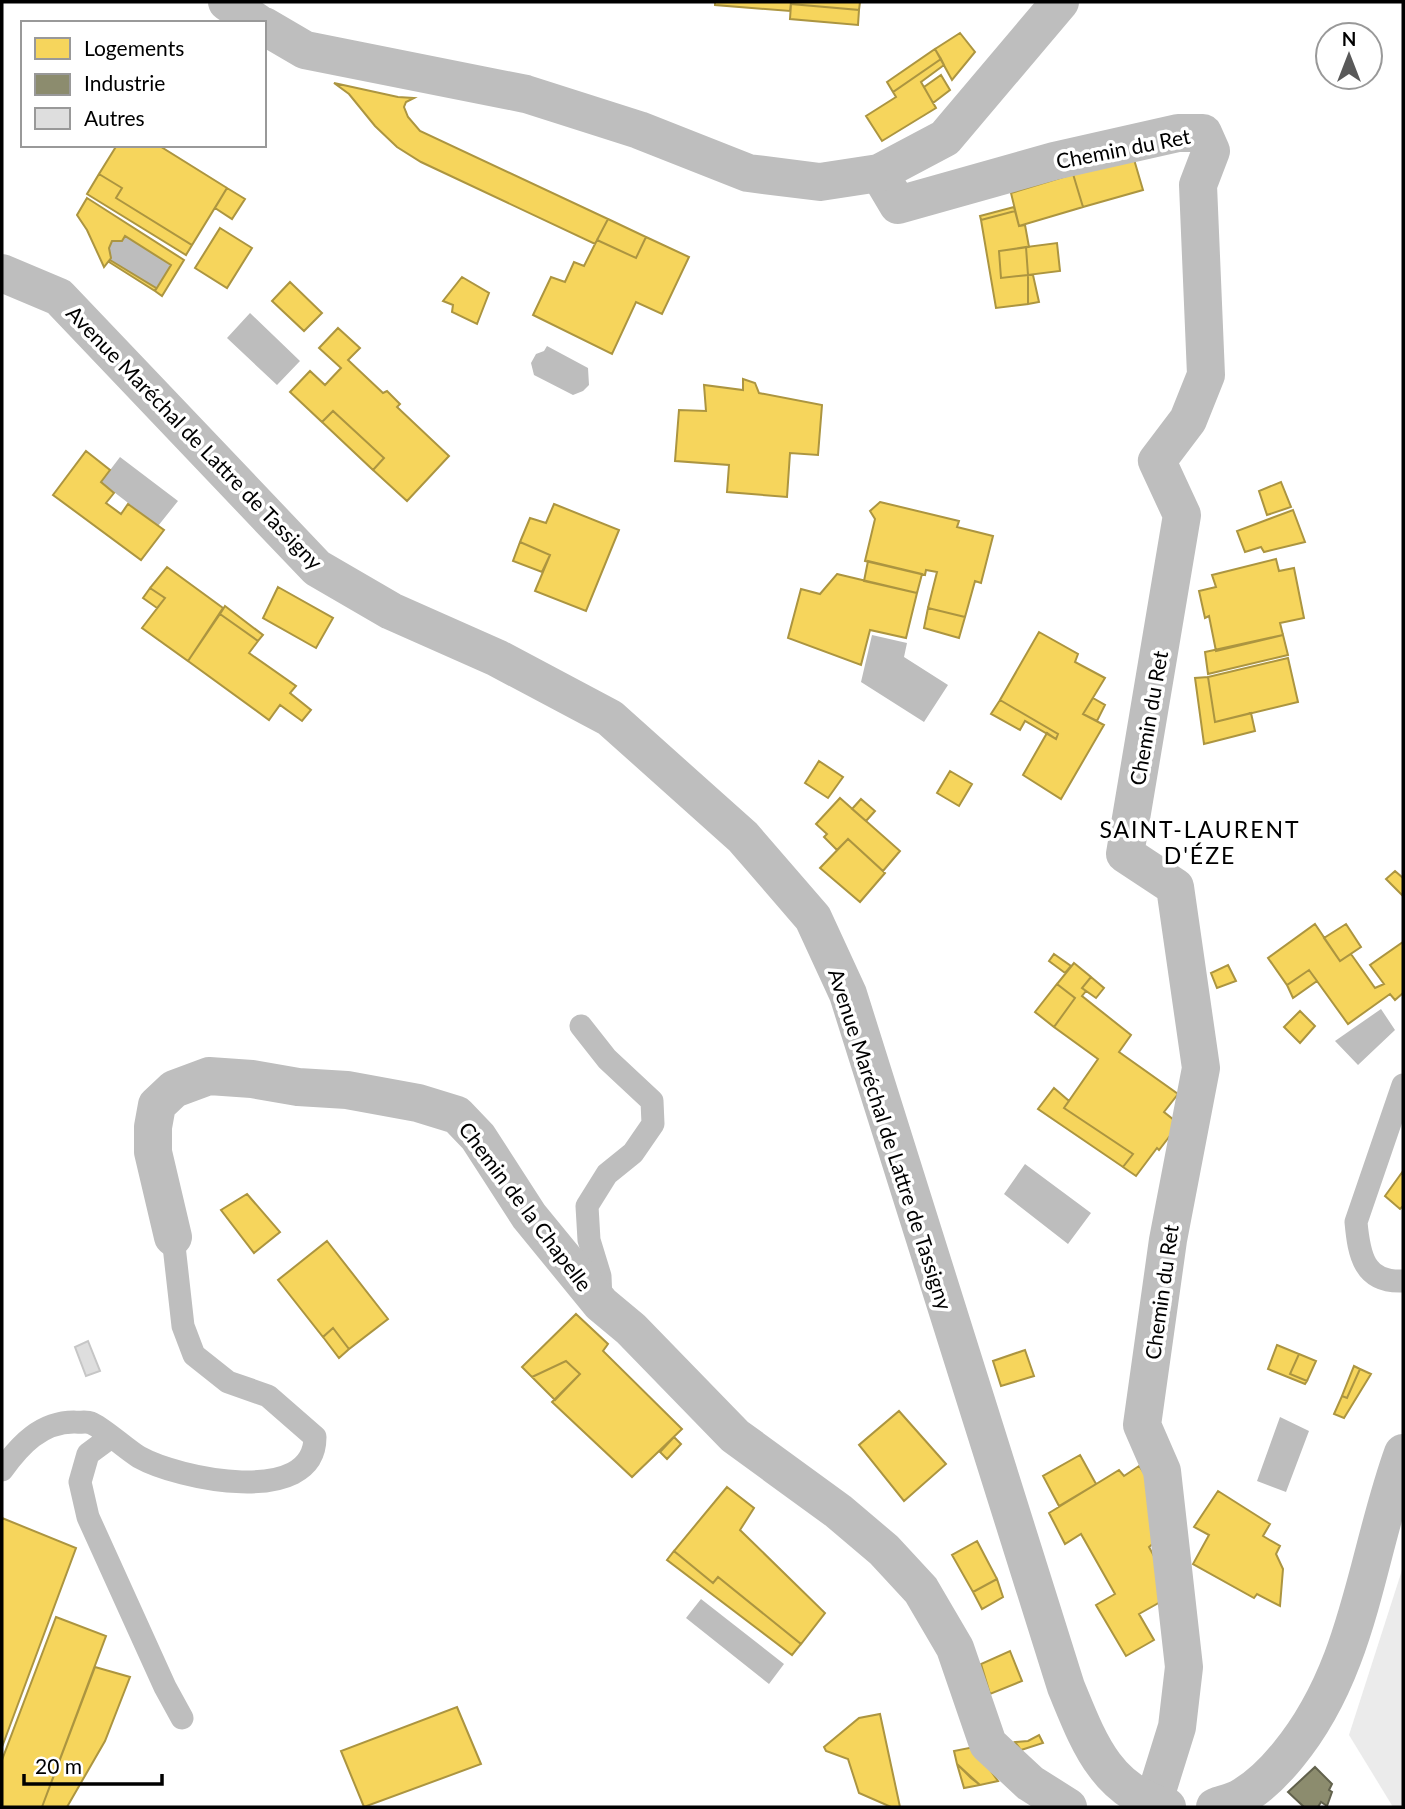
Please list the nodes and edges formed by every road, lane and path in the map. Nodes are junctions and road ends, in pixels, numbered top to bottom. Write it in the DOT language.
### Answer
graph roads {
  1 [pos="228,2"];
  2 [pos="1060,2"];
  3 [pos="255,21"];
  4 [pos="266,27"];
  5 [pos="879,173"];
  6 [pos="2,273"];
  7 [pos="582,1026"];
  8 [pos="1403,1085"];
  9 [pos="173,1237"];
  10 [pos="1403,1281"];
  11 [pos="601,1304"];
  12 [pos="111,1437"];
  13 [pos="1403,1453"];
  14 [pos="2,1470"];
  15 [pos="182,1718"];
  16 [pos="1156,1806"];
  17 [pos="1068,1807"];
  18 [pos="1215,1807"];
  1 -- 3 [label="street"];
  2 -- 5 [label="street"];
  4 -- 5 [label="street"];
  5 -- 16 [label="street, Chemin du Ret"];
  6 -- 16 [label="street, Avenue Maréchal de Lattre de Tassigny"];
  7 -- 11 [label="lane"];
  8 -- 10 [label="lane"];
  9 -- 11 [label="street, Chemin de la Chapelle"];
  9 -- 12 [label="lane, Chemin de la Chapelle"];
  11 -- 17 [label="street, Chemin de la Chapelle"];
  12 -- 14 [label="lane, Chemin de la Chapelle"];
  12 -- 15 [label="lane"];
  13 -- 18 [label="street"];
}
